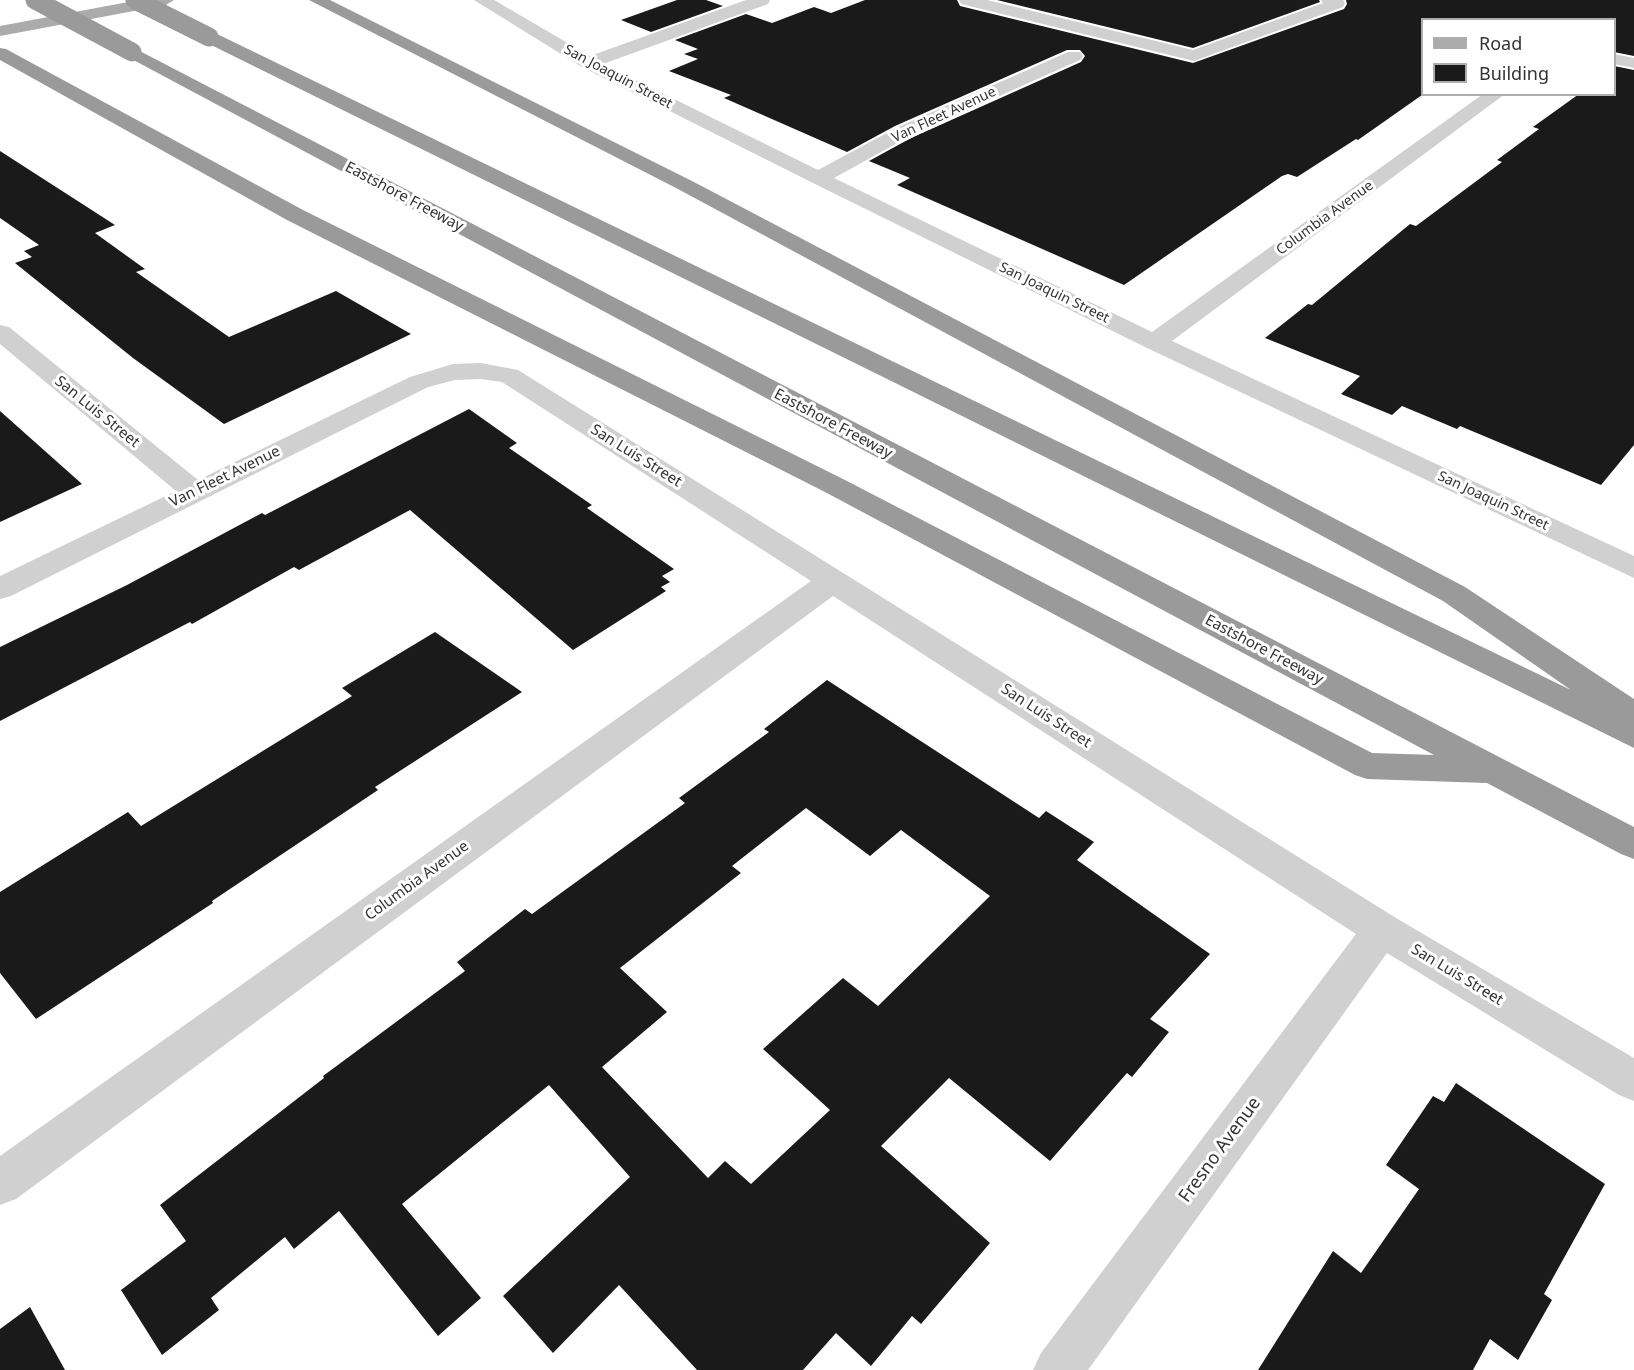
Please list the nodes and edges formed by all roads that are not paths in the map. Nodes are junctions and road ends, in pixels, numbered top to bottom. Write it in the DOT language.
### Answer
graph roads {
  1 [pos="35,0"];
  2 [pos="135,0"];
  3 [pos="166,0"];
  4 [pos="317,0"];
  5 [pos="482,0"];
  6 [pos="762,0"];
  7 [pos="967,0"];
  8 [pos="1329,0"];
  9 [pos="0,31"];
  10 [pos="0,53"];
  11 [pos="1074,56"];
  12 [pos="588,63"];
  13 [pos="1493,96"];
  14 [pos="818,178"];
  15 [pos="0,332"];
  16 [pos="1154,342"];
  17 [pos="453,372"];
  18 [pos="195,492"];
  19 [pos="1634,568"];
  20 [pos="834,580"];
  21 [pos="0,589"];
  22 [pos="1634,716"];
  23 [pos="1634,735"];
  24 [pos="1494,770"];
  25 [pos="1634,844"];
  26 [pos="1382,930"];
  27 [pos="1634,1082"];
  28 [pos="0,1183"];
  29 [pos="1058,1370"];
  1 -- 24 [label="highway, Eastshore Freeway, bridge"];
  2 -- 23 [label="highway, bridge"];
  3 -- 9 [label="main road"];
  4 -- 22 [label="highway"];
  5 -- 12 [label="street, San Joaquin Street"];
  6 -- 12 [label="street"];
  7 -- 8 [label="street"];
  10 -- 24 [label="highway"];
  11 -- 14 [label="street, Van Fleet Avenue"];
  12 -- 14 [label="street, San Joaquin Street"];
  13 -- 16 [label="street, Columbia Avenue"];
  14 -- 16 [label="street, San Joaquin Street"];
  15 -- 18 [label="street, San Luis Street"];
  16 -- 19 [label="street, San Joaquin Street"];
  17 -- 18 [label="street, Van Fleet Avenue"];
  17 -- 20 [label="street, San Luis Street"];
  18 -- 21 [label="street, Van Fleet Avenue"];
  20 -- 26 [label="street, San Luis Street"];
  20 -- 28 [label="street, Columbia Avenue"];
  24 -- 25 [label="highway, Eastshore Freeway"];
  26 -- 27 [label="street, San Luis Street"];
  26 -- 29 [label="street, Fresno Avenue"];
}
